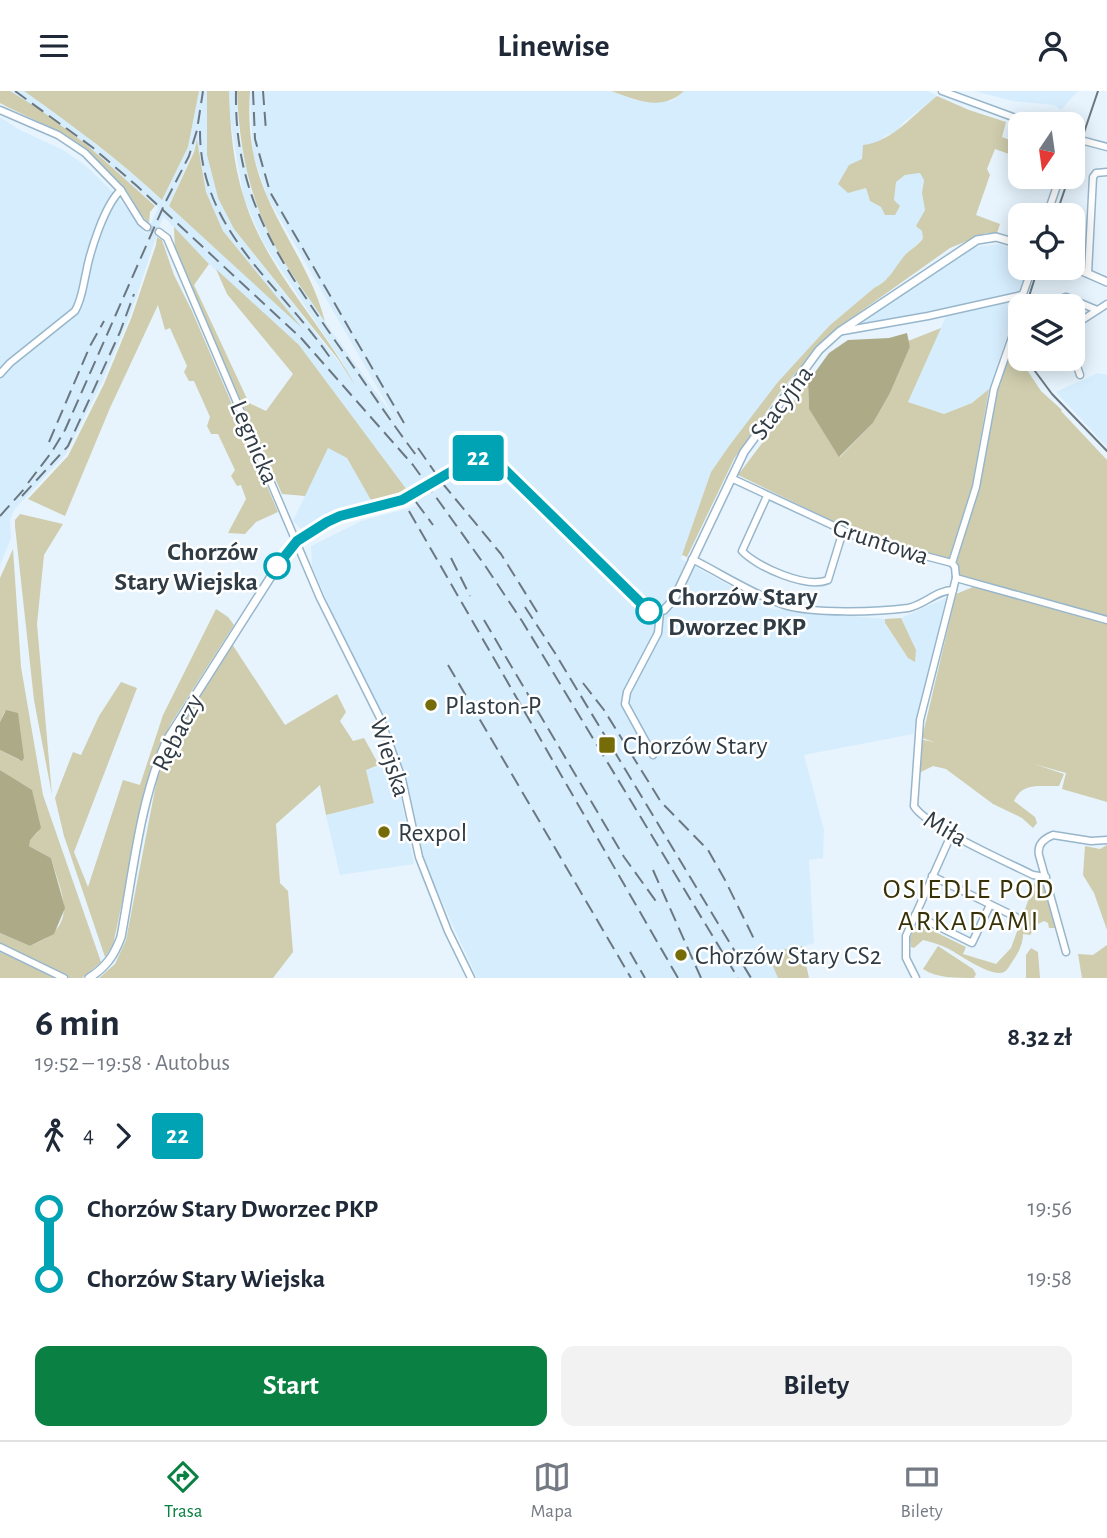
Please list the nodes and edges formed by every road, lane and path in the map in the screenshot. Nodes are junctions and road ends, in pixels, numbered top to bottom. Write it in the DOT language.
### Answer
graph roads {
  1 [pos="942,91"];
  2 [pos="0,110"];
  3 [pos="1008,115"];
  4 [pos="1085,142"];
  5 [pos="1107,147"];
  6 [pos="1107,172"];
  7 [pos="121,190"];
  8 [pos="147,227"];
  9 [pos="159,232"];
  10 [pos="1008,240"];
  11 [pos="1085,273"];
  12 [pos="1088,274"];
  13 [pos="1028,280"];
  14 [pos="1107,282"];
  15 [pos="1023,294"];
  16 [pos="1008,297"];
  17 [pos="1107,304"];
  18 [pos="1085,305"];
  19 [pos="1097,310"];
  20 [pos="1085,318"];
  21 [pos="839,331"];
  22 [pos="1008,349"];
  23 [pos="1079,371"];
  24 [pos="0,374"];
  25 [pos="1080,375"];
  26 [pos="449,474"];
  27 [pos="731,478"];
  28 [pos="412,495"];
  29 [pos="767,496"];
  30 [pos="843,531"];
  31 [pos="297,541"];
  32 [pos="692,559"];
  33 [pos="952,563"];
  34 [pos="956,578"];
  35 [pos="953,590"];
  36 [pos="660,612"];
  37 [pos="1107,621"];
  38 [pos="653,755"];
  39 [pos="952,833"];
  40 [pos="1107,840"];
  41 [pos="932,876"];
  42 [pos="1046,877"];
  43 [pos="990,905"];
  44 [pos="915,915"];
  45 [pos="1016,917"];
  46 [pos="0,947"];
  47 [pos="1066,952"];
  48 [pos="64,978"];
  49 [pos="89,978"];
  50 [pos="471,978"];
  51 [pos="916,978"];
  1 -- 3 [label="street"];
  2 -- 7 [label="street"];
  4 -- 5 [label="street"];
  6 -- 12 [label="street"];
  7 -- 8 [label="street"];
  7 -- 24 [label="street"];
  9 -- 31 [label="street, Legnicka"];
  10 -- 21 [label="street, Stacyjna"];
  11 -- 12 [label="street"];
  12 -- 14 [label="street"];
  13 -- 15 [label="street"];
  16 -- 21 [label="street"];
  17 -- 19 [label="street"];
  18 -- 19 [label="street"];
  19 -- 20 [label="street"];
  21 -- 27 [label="street, Stacyjna"];
  22 -- 33 [label="street"];
  23 -- 25 [label="street"];
  26 -- 36 [label="street"];
  27 -- 29 [label="street, Gruntowa"];
  27 -- 32 [label="street, Stacyjna"];
  28 -- 31 [label="street"];
  29 -- 30 [label="street, Gruntowa"];
  29 -- 30 [label="street"];
  30 -- 33 [label="street, Gruntowa"];
  31 -- 49 [label="street, Rębaczy"];
  31 -- 50 [label="street, Wiejska"];
  32 -- 35 [label="street"];
  32 -- 36 [label="street, Stacyjna"];
  33 -- 34 [label="street, Gruntowa"];
  34 -- 35 [label="street, Miła"];
  34 -- 37 [label="street, Gruntowa"];
  35 -- 39 [label="street, Miła"];
  36 -- 38 [label="street, Stacyjna"];
  39 -- 41 [label="street"];
  39 -- 42 [label="street, Miła"];
  40 -- 42 [label="street"];
  41 -- 43 [label="street"];
  41 -- 44 [label="street"];
  42 -- 47 [label="street"];
  43 -- 44 [label="street"];
  43 -- 45 [label="street"];
  44 -- 51 [label="street"];
  46 -- 48 [label="street"];
}
